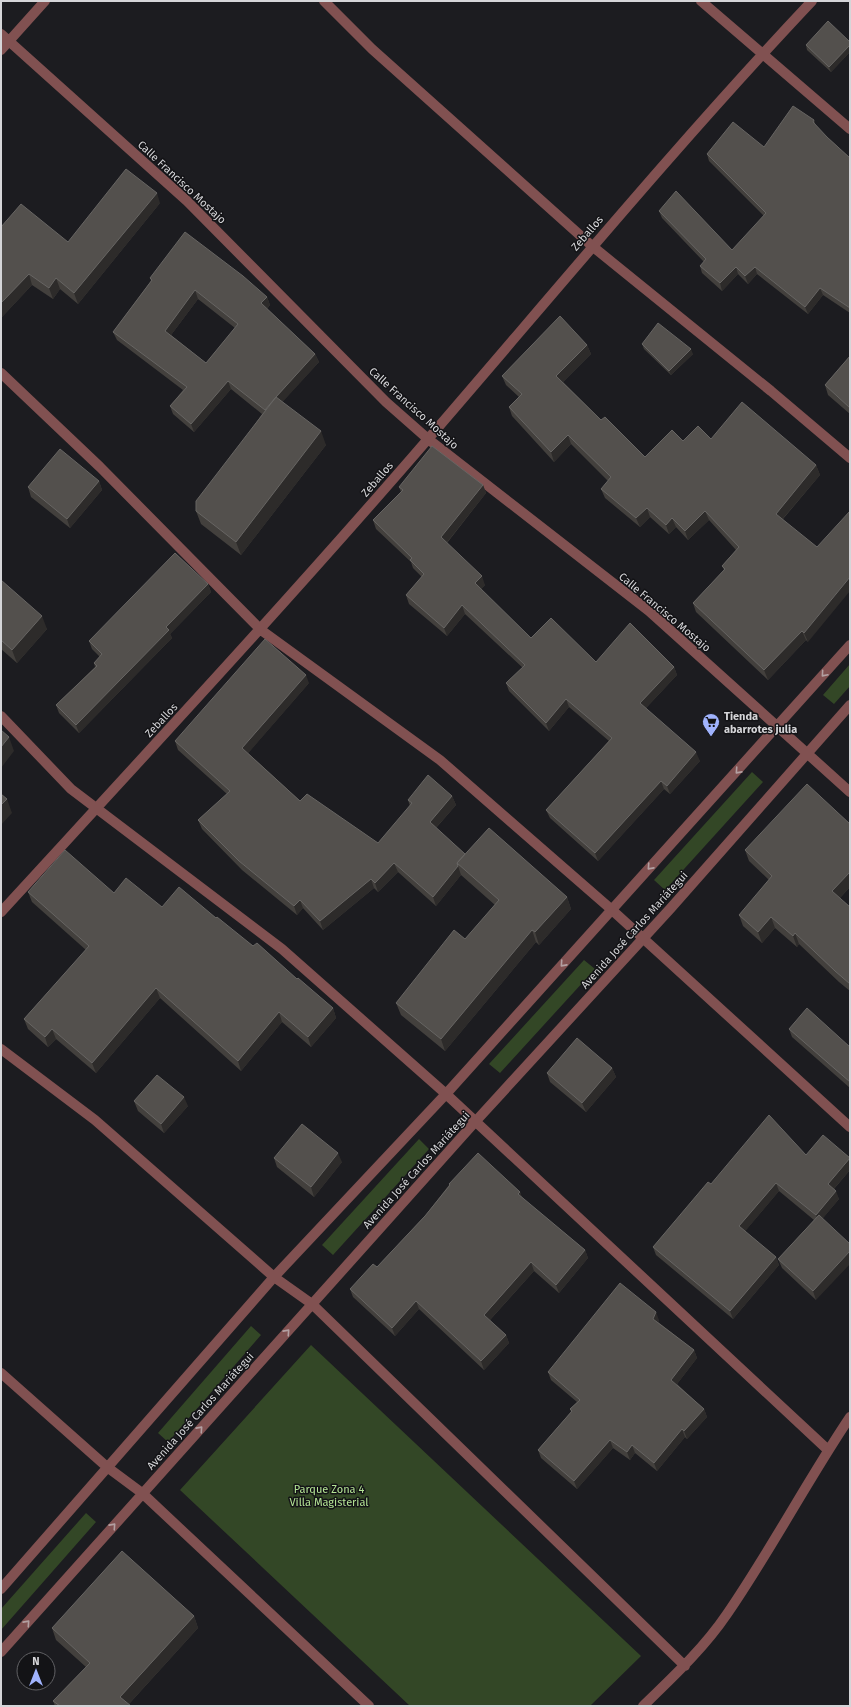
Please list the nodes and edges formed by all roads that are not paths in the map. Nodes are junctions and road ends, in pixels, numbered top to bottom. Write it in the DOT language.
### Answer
graph roads {
  1 [pos="45,1"];
  2 [pos="324,1"];
  3 [pos="700,1"];
  4 [pos="812,1"];
  5 [pos="1,34"];
  6 [pos="9,41"];
  7 [pos="1,50"];
  8 [pos="761,54"];
  9 [pos="850,129"];
  10 [pos="592,246"];
  11 [pos="1,373"];
  12 [pos="428,439"];
  13 [pos="850,458"];
  14 [pos="261,630"];
  15 [pos="850,645"];
  16 [pos="850,705"];
  17 [pos="1,716"];
  18 [pos="778,726"];
  19 [pos="807,752"];
  20 [pos="850,792"];
  21 [pos="96,808"];
  22 [pos="612,910"];
  23 [pos="1,912"];
  24 [pos="642,939"];
  25 [pos="1,1049"];
  26 [pos="446,1094"];
  27 [pos="475,1122"];
  28 [pos="850,1126"];
  29 [pos="274,1277"];
  30 [pos="312,1304"];
  31 [pos="1,1373"];
  32 [pos="850,1417"];
  33 [pos="828,1450"];
  34 [pos="107,1467"];
  35 [pos="142,1493"];
  36 [pos="1,1589"];
  37 [pos="1,1652"];
  38 [pos="685,1666"];
  39 [pos="370,1706"];
  40 [pos="643,1706"];
  1 -- 6 [label="street"];
  2 -- 10 [label="street"];
  3 -- 8 [label="street"];
  4 -- 8 [label="street, Zeballos"];
  5 -- 6 [label="street, Calle Francisco Mostajo"];
  6 -- 7 [label="street"];
  6 -- 12 [label="street, Calle Francisco Mostajo"];
  8 -- 9 [label="street"];
  8 -- 10 [label="street, Zeballos"];
  10 -- 12 [label="street, Zeballos"];
  10 -- 13 [label="street"];
  11 -- 14 [label="street"];
  12 -- 14 [label="street, Zeballos"];
  12 -- 18 [label="street, Calle Francisco Mostajo"];
  14 -- 21 [label="street, Zeballos"];
  14 -- 22 [label="street"];
  15 -- 18 [label="street, one-way"];
  16 -- 19 [label="street, Avenida José Carlos Mariátegui"];
  17 -- 21 [label="street"];
  18 -- 19 [label="street, Calle Francisco Mostajo"];
  18 -- 22 [label="street, one-way"];
  19 -- 20 [label="street, Calle Francisco Mostajo"];
  19 -- 24 [label="street, Avenida José Carlos Mariátegui"];
  21 -- 23 [label="street, Zeballos"];
  21 -- 26 [label="street"];
  22 -- 24 [label="street"];
  22 -- 26 [label="street, one-way"];
  24 -- 27 [label="street, Avenida José Carlos Mariátegui"];
  24 -- 28 [label="street"];
  25 -- 29 [label="street"];
  26 -- 27 [label="street"];
  26 -- 29 [label="street"];
  27 -- 30 [label="street, Avenida José Carlos Mariátegui"];
  27 -- 33 [label="street"];
  29 -- 30 [label="street"];
  29 -- 34 [label="street"];
  35 -- 30 [label="street, Avenida José Carlos Mariátegui, one-way"];
  30 -- 38 [label="street"];
  31 -- 34 [label="street"];
  32 -- 33 [label="street"];
  33 -- 38 [label="street"];
  34 -- 35 [label="street"];
  34 -- 36 [label="street"];
  37 -- 35 [label="street, Avenida José Carlos Mariátegui, one-way"];
  35 -- 39 [label="street"];
  38 -- 40 [label="street"];
}
